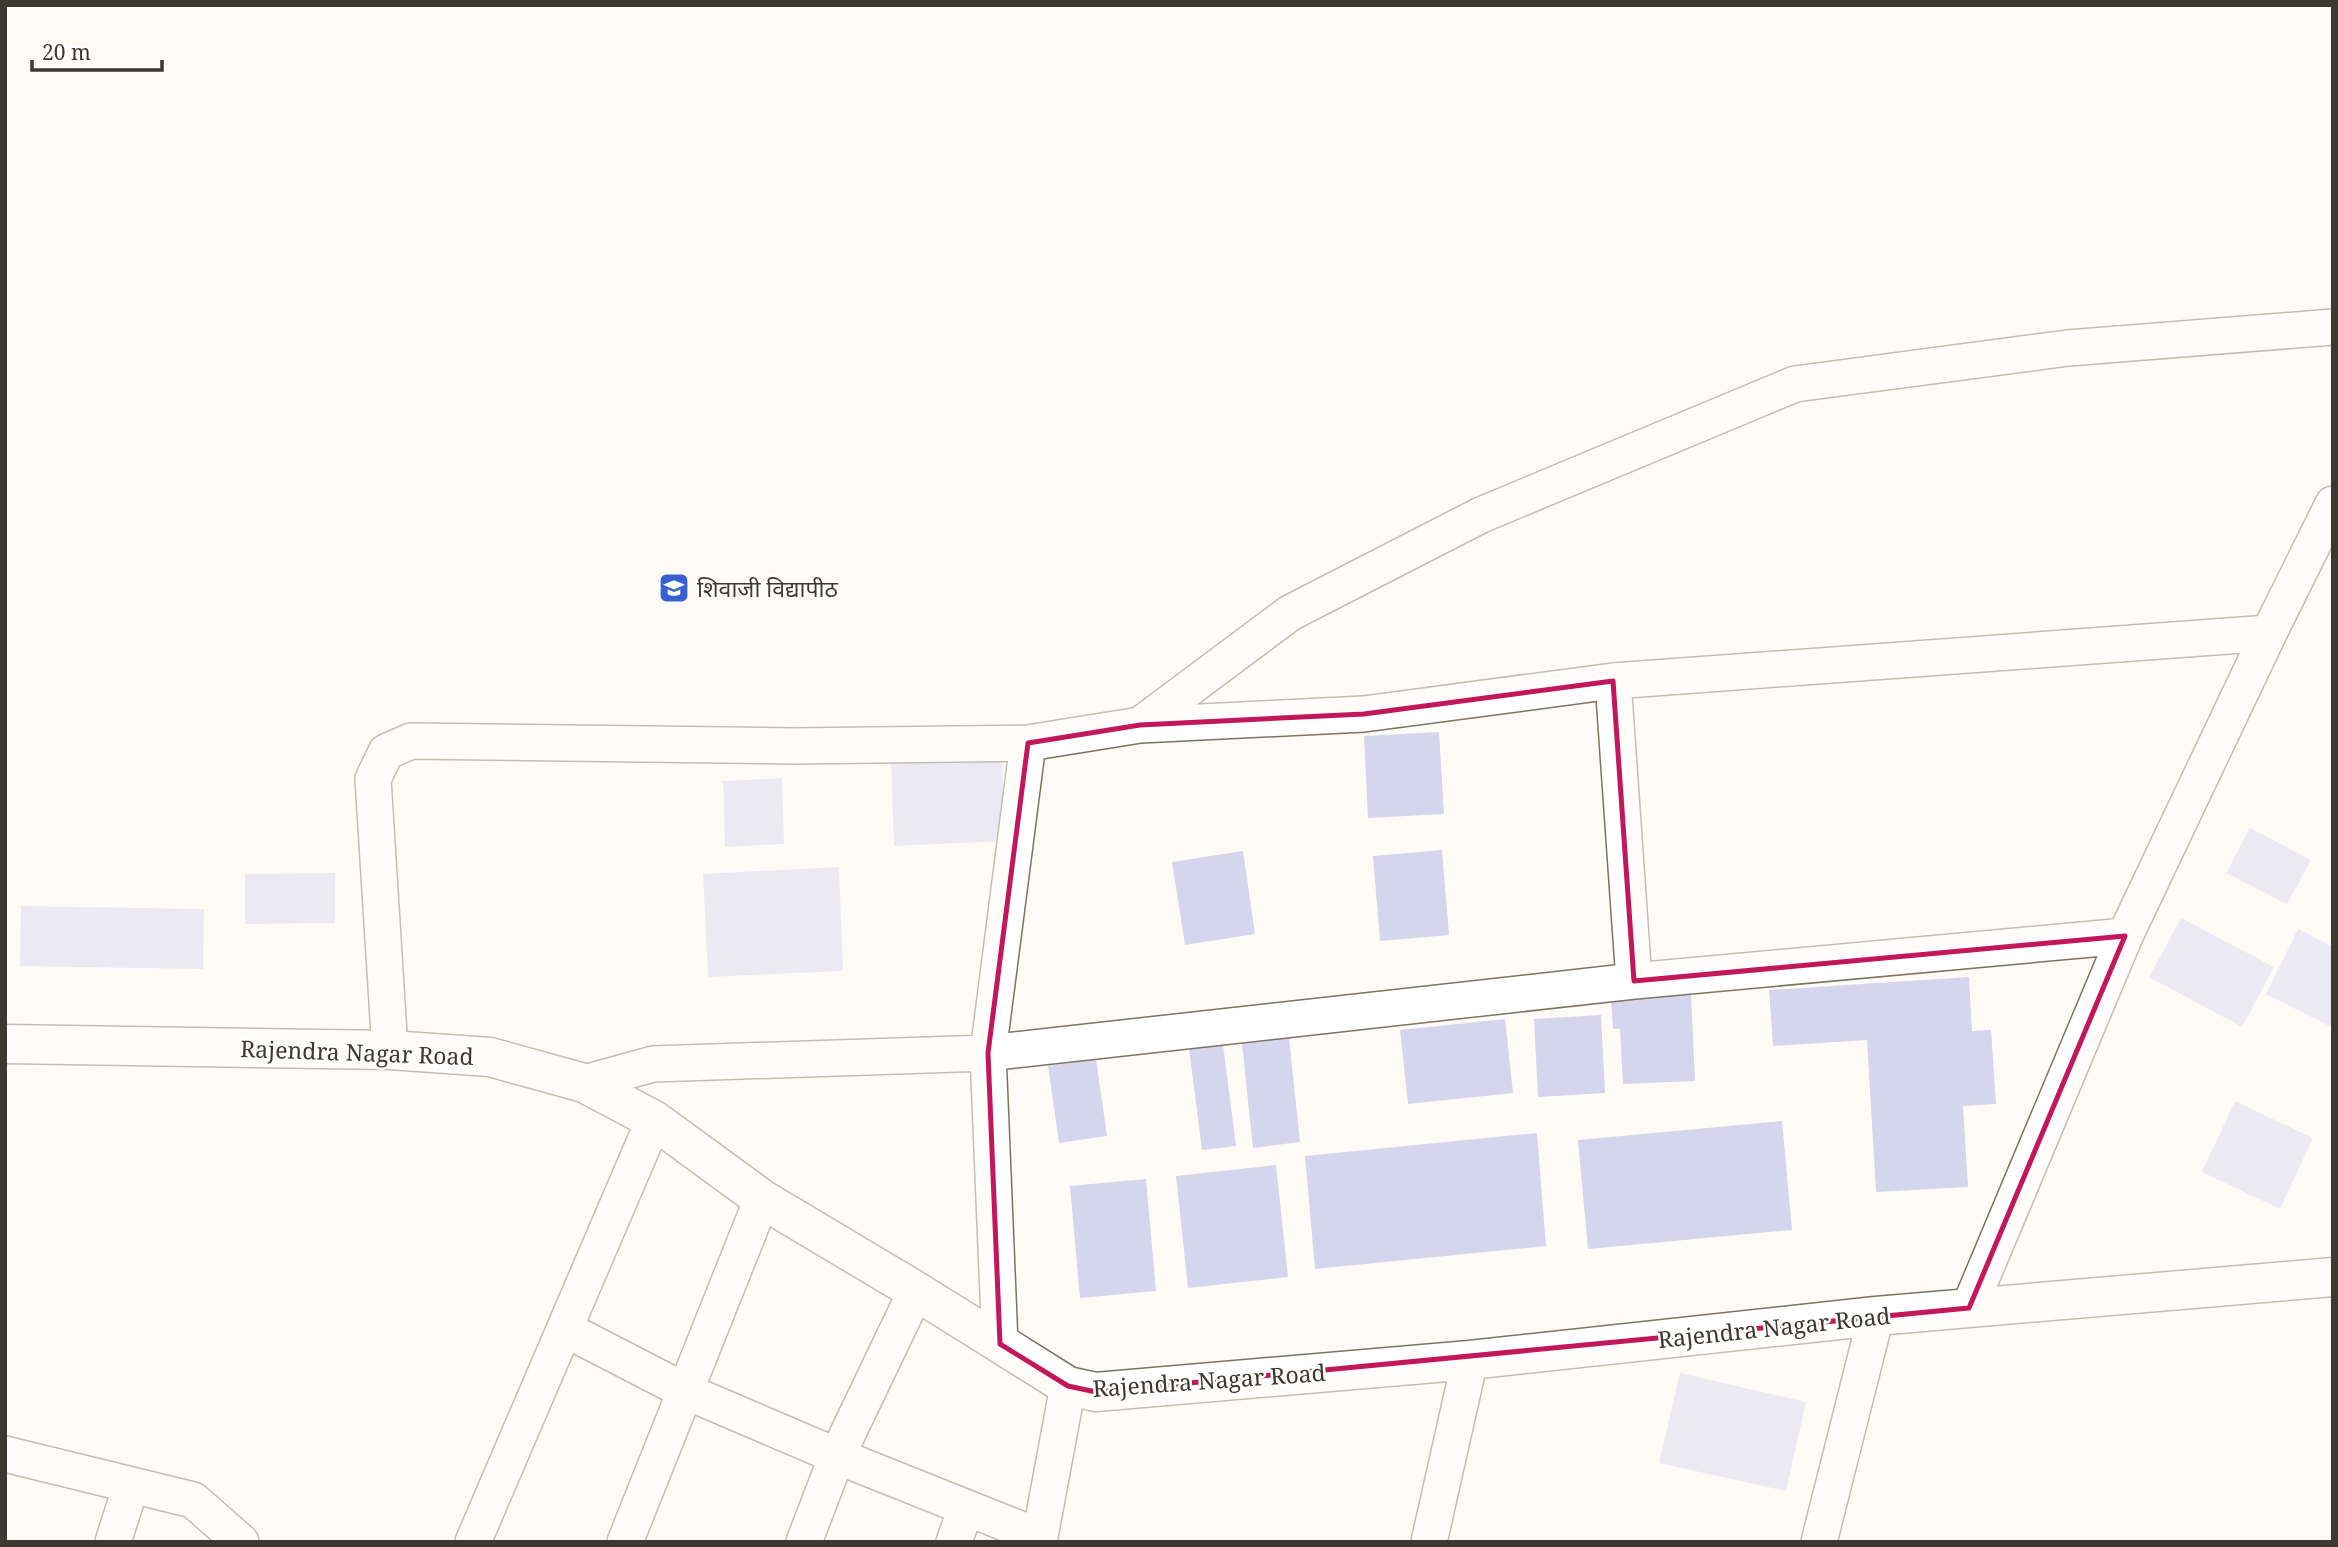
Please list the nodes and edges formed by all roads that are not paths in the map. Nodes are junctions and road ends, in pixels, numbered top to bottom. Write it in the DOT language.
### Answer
graph roads {
  1 [pos="2333,327"];
  2 [pos="2333,504"];
  3 [pos="2269,633"];
  4 [pos="1613,681"];
  5 [pos="1140,725"];
  6 [pos="1028,743"];
  7 [pos="2125,936"];
  8 [pos="1634,981"];
  9 [pos="5,1044"];
  10 [pos="390,1049"];
  11 [pos="988,1053"];
  12 [pos="584,1083"];
  13 [pos="654,1120"];
  14 [pos="762,1199"];
  15 [pos="2331,1272"];
  16 [pos="916,1291"];
  17 [pos="1969,1308"];
  18 [pos="1876,1316"];
  19 [pos="565,1329"];
  20 [pos="1000,1344"];
  21 [pos="1469,1360"];
  22 [pos="1068,1386"];
  23 [pos="685,1391"];
  24 [pos="5,1454"];
  25 [pos="837,1456"];
  26 [pos="131,1486"];
  27 [pos="966,1508"];
  28 [pos="204,1528"];
  29 [pos="1040,1539"];
  30 [pos="113,1542"];
  31 [pos="241,1542"];
  32 [pos="473,1542"];
  33 [pos="625,1542"];
  34 [pos="804,1542"];
  35 [pos="954,1542"];
  36 [pos="1429,1542"];
  37 [pos="1819,1542"];
  1 -- 5 [label="street"];
  2 -- 3 [label="street"];
  3 -- 4 [label="street"];
  3 -- 7 [label="street"];
  4 -- 5 [label="street"];
  4 -- 8 [label="street"];
  5 -- 6 [label="street"];
  6 -- 10 [label="street"];
  6 -- 11 [label="street"];
  7 -- 8 [label="street"];
  7 -- 17 [label="street"];
  8 -- 11 [label="street"];
  9 -- 10 [label="street, Rajendra Nagar Road"];
  10 -- 12 [label="street, Rajendra Nagar Road"];
  11 -- 12 [label="street"];
  11 -- 20 [label="street"];
  12 -- 13 [label="street, Rajendra Nagar Road"];
  13 -- 14 [label="street, Rajendra Nagar Road"];
  13 -- 19 [label="street"];
  14 -- 16 [label="street, Rajendra Nagar Road"];
  14 -- 23 [label="street"];
  15 -- 17 [label="street, Rajendra Nagar Road"];
  16 -- 20 [label="street, Rajendra Nagar Road"];
  16 -- 25 [label="street"];
  17 -- 18 [label="street, Rajendra Nagar Road"];
  18 -- 21 [label="street, Rajendra Nagar Road"];
  18 -- 37 [label="street"];
  19 -- 23 [label="street"];
  19 -- 32 [label="street"];
  20 -- 22 [label="street, Rajendra Nagar Road"];
  21 -- 22 [label="street, Rajendra Nagar Road"];
  21 -- 36 [label="street"];
  22 -- 29 [label="street"];
  23 -- 25 [label="street"];
  23 -- 33 [label="street"];
  24 -- 26 [label="street"];
  25 -- 27 [label="street"];
  25 -- 34 [label="street"];
  26 -- 28 [label="street"];
  26 -- 30 [label="street"];
  27 -- 29 [label="street"];
  27 -- 35 [label="street"];
  28 -- 31 [label="street"];
}
